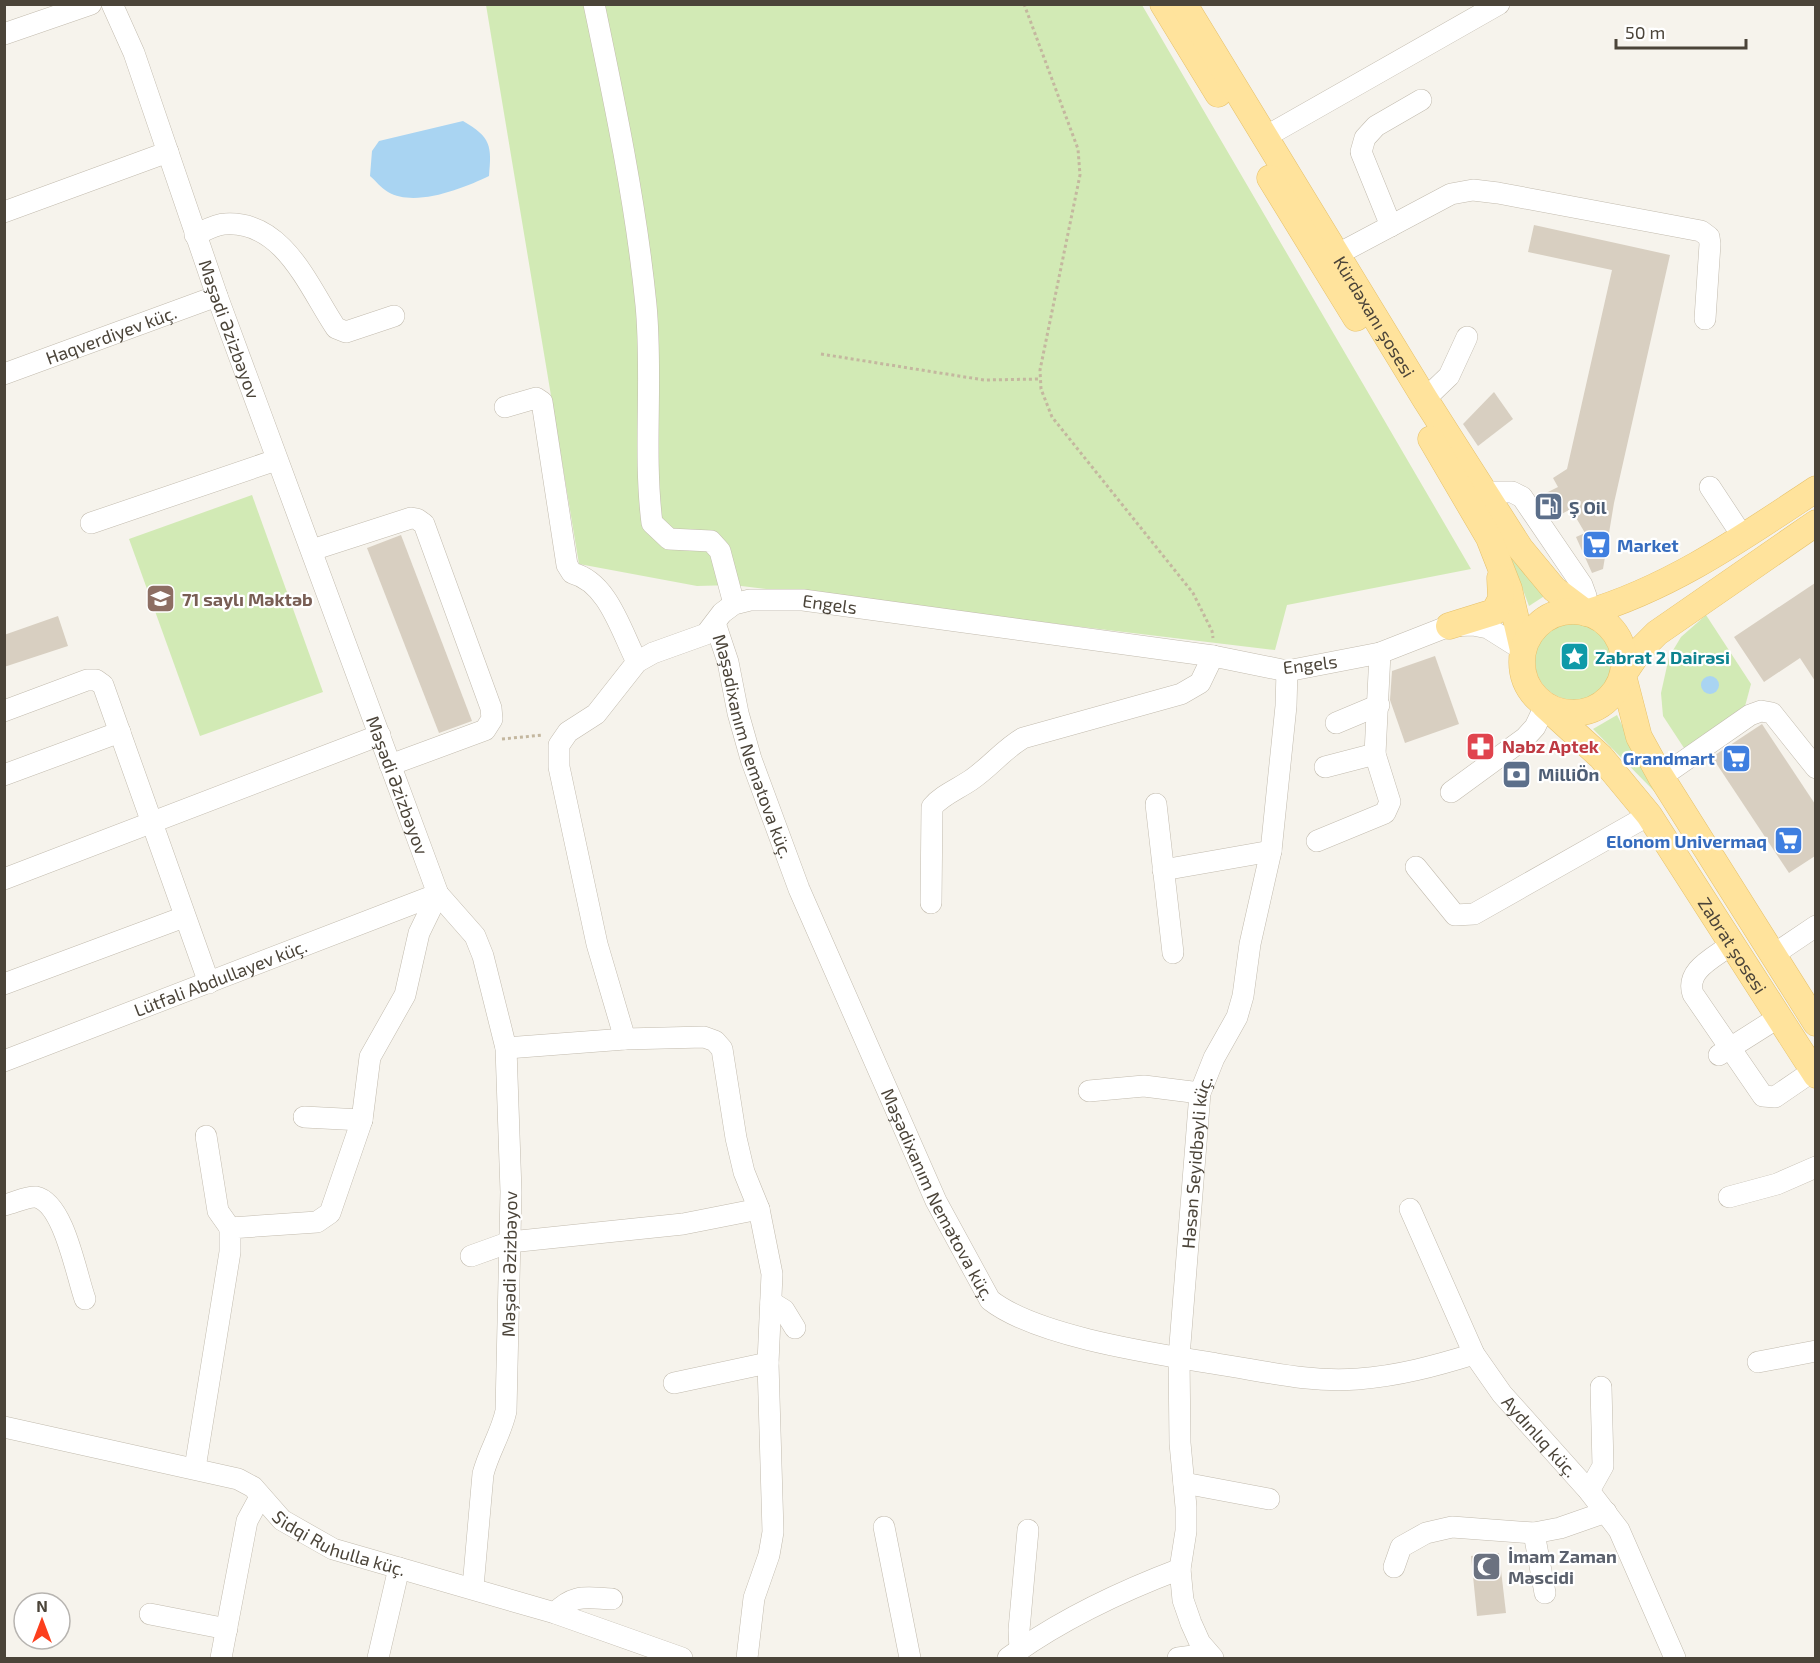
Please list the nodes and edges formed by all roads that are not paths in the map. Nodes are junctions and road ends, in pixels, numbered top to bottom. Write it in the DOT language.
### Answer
graph roads {
  1 [pos="91,4"];
  2 [pos="112,4"];
  3 [pos="594,4"];
  4 [pos="1163,4"];
  5 [pos="1184,4"];
  6 [pos="1498,4"];
  7 [pos="4,34"];
  8 [pos="1421,100"];
  9 [pos="1265,137"];
  10 [pos="168,152"];
  11 [pos="4,212"];
  12 [pos="1391,226"];
  13 [pos="195,235"];
  14 [pos="1338,254"];
  15 [pos="217,296"];
  16 [pos="394,316"];
  17 [pos="1705,319"];
  18 [pos="1467,337"];
  19 [pos="4,374"];
  20 [pos="1425,399"];
  21 [pos="505,407"];
  22 [pos="276,460"];
  23 [pos="1710,487"];
  24 [pos="1815,489"];
  25 [pos="91,523"];
  26 [pos="1815,523"];
  27 [pos="1743,537"];
  28 [pos="312,550"];
  29 [pos="1500,563"];
  30 [pos="734,604"];
  31 [pos="1586,613"];
  32 [pos="715,623"];
  33 [pos="1449,626"];
  34 [pos="1523,650"];
  35 [pos="1380,653"];
  36 [pos="1214,656"];
  37 [pos="637,662"];
  38 [pos="1287,671"];
  39 [pos="1623,675"];
  40 [pos="1379,705"];
  41 [pos="1545,706"];
  42 [pos="4,711"];
  43 [pos="1336,723"];
  44 [pos="120,732"];
  45 [pos="380,735"];
  46 [pos="1375,754"];
  47 [pos="390,765"];
  48 [pos="1325,767"];
  49 [pos="1815,768"];
  50 [pos="4,776"];
  51 [pos="1660,777"];
  52 [pos="1451,792"];
  53 [pos="1156,804"];
  54 [pos="1649,815"];
  55 [pos="151,822"];
  56 [pos="1317,841"];
  57 [pos="1271,851"];
  58 [pos="1416,867"];
  59 [pos="1163,870"];
  60 [pos="4,879"];
  61 [pos="438,894"];
  62 [pos="931,903"];
  63 [pos="184,917"];
  64 [pos="1815,926"];
  65 [pos="1732,944"];
  66 [pos="1173,953"];
  67 [pos="1773,955"];
  68 [pos="209,983"];
  69 [pos="4,984"];
  70 [pos="1779,1017"];
  71 [pos="1815,1023"];
  72 [pos="625,1039"];
  73 [pos="506,1048"];
  74 [pos="1724,1052"];
  75 [pos="4,1060"];
  76 [pos="1814,1073"];
  77 [pos="1089,1091"];
  78 [pos="1200,1093"];
  79 [pos="304,1116"];
  80 [pos="362,1120"];
  81 [pos="206,1136"];
  82 [pos="1815,1167"];
  83 [pos="1730,1197"];
  84 [pos="4,1205"];
  85 [pos="759,1209"];
  86 [pos="1410,1209"];
  87 [pos="231,1228"];
  88 [pos="510,1242"];
  89 [pos="471,1256"];
  90 [pos="84,1299"];
  91 [pos="771,1302"];
  92 [pos="795,1328"];
  93 [pos="1815,1351"];
  94 [pos="1474,1354"];
  95 [pos="1179,1357"];
  96 [pos="1758,1362"];
  97 [pos="768,1363"];
  98 [pos="674,1383"];
  99 [pos="1601,1388"];
  100 [pos="4,1427"];
  101 [pos="195,1468"];
  102 [pos="1184,1483"];
  103 [pos="1589,1491"];
  104 [pos="260,1497"];
  105 [pos="1269,1499"];
  106 [pos="1606,1512"];
  107 [pos="884,1527"];
  108 [pos="1028,1530"];
  109 [pos="1534,1533"];
  110 [pos="1394,1567"];
  111 [pos="399,1568"];
  112 [pos="1180,1569"];
  113 [pos="473,1587"];
  114 [pos="1545,1593"];
  115 [pos="612,1599"];
  116 [pos="555,1613"];
  117 [pos="150,1614"];
  118 [pos="227,1629"];
  119 [pos="1014,1654"];
  120 [pos="1211,1656"];
  121 [pos="221,1659"];
  122 [pos="378,1659"];
  123 [pos="682,1659"];
  124 [pos="747,1659"];
  125 [pos="910,1659"];
  126 [pos="1178,1659"];
  127 [pos="1675,1659"];
  1 -- 7 [label="street"];
  2 -- 10 [label="street, Məşədi Əzizbəyov"];
  3 -- 30 [label="street"];
  4 -- 29 [label="main road"];
  5 -- 9 [label="main road, Kürdəxanı şosesi"];
  6 -- 9 [label="street"];
  8 -- 12 [label="street"];
  9 -- 14 [label="main road, Kürdəxanı şosesi"];
  10 -- 11 [label="street"];
  10 -- 13 [label="street, Məşədi Əzizbəyov"];
  12 -- 14 [label="street"];
  12 -- 17 [label="street"];
  13 -- 15 [label="street, Məşədi Əzizbəyov"];
  13 -- 16 [label="street"];
  14 -- 20 [label="main road, Kürdəxanı şosesi"];
  15 -- 19 [label="street, Haqverdiyev küç."];
  15 -- 22 [label="street, Məşədi Əzizbəyov"];
  18 -- 20 [label="street"];
  20 -- 31 [label="main road, Kürdəxanı şosesi"];
  21 -- 37 [label="street"];
  22 -- 25 [label="street"];
  22 -- 28 [label="street, Məşədi Əzizbəyov"];
  23 -- 27 [label="street"];
  24 -- 27 [label="main road"];
  26 -- 39 [label="main road"];
  27 -- 31 [label="main road"];
  28 -- 45 [label="street, Məşədi Əzizbəyov"];
  28 -- 47 [label="street"];
  29 -- 33 [label="main road"];
  29 -- 34 [label="main road"];
  30 -- 32 [label="street"];
  30 -- 36 [label="street, Engels"];
  31 -- 34 [label="main road"];
  31 -- 39 [label="main road"];
  32 -- 37 [label="street"];
  32 -- 95 [label="street, Məşədixanım Nemətova küç."];
  33 -- 34 [label="street"];
  33 -- 35 [label="street, Engels"];
  34 -- 41 [label="main road"];
  35 -- 38 [label="street, Engels"];
  35 -- 40 [label="street"];
  36 -- 38 [label="street, Engels"];
  36 -- 62 [label="street"];
  37 -- 72 [label="street"];
  38 -- 57 [label="street, Həsən Seyidbəyli küç."];
  39 -- 41 [label="main road"];
  39 -- 51 [label="main road, Zabrat şosesi"];
  40 -- 43 [label="street"];
  40 -- 46 [label="street"];
  41 -- 52 [label="street"];
  41 -- 54 [label="main road, Zabrat şosesi"];
  42 -- 44 [label="street"];
  44 -- 50 [label="street"];
  44 -- 55 [label="street"];
  45 -- 47 [label="street, Məşədi Əzizbəyov"];
  45 -- 55 [label="street"];
  46 -- 48 [label="street"];
  46 -- 56 [label="street"];
  47 -- 61 [label="street, Məşədi Əzizbəyov"];
  49 -- 51 [label="street"];
  51 -- 67 [label="main road, Zabrat şosesi"];
  53 -- 59 [label="street"];
  54 -- 58 [label="street"];
  54 -- 65 [label="main road, Zabrat şosesi"];
  55 -- 60 [label="street"];
  55 -- 63 [label="street"];
  57 -- 59 [label="street"];
  57 -- 78 [label="street, Həsən Seyidbəyli küç."];
  59 -- 66 [label="street"];
  61 -- 68 [label="street, Lütfəli Abdullayev küç."];
  61 -- 73 [label="street, Məşədi Əzizbəyov"];
  61 -- 80 [label="street"];
  63 -- 68 [label="street"];
  63 -- 69 [label="street"];
  64 -- 67 [label="street"];
  65 -- 70 [label="main road, Zabrat şosesi"];
  65 -- 74 [label="street"];
  67 -- 71 [label="main road, Zabrat şosesi"];
  68 -- 75 [label="street, Lütfəli Abdullayev küç."];
  70 -- 74 [label="street"];
  70 -- 76 [label="main road, Zabrat şosesi"];
  72 -- 73 [label="street"];
  72 -- 85 [label="street"];
  73 -- 88 [label="street, Məşədi Əzizbəyov"];
  74 -- 76 [label="street"];
  77 -- 78 [label="street"];
  78 -- 95 [label="street, Həsən Seyidbəyli küç."];
  79 -- 80 [label="street"];
  80 -- 87 [label="street"];
  81 -- 87 [label="street"];
  82 -- 83 [label="street"];
  84 -- 90 [label="street"];
  85 -- 88 [label="street"];
  85 -- 91 [label="street"];
  86 -- 94 [label="street, Aydınlıq küç."];
  87 -- 101 [label="street"];
  88 -- 89 [label="street"];
  88 -- 113 [label="street, Məşədi Əzizbəyov"];
  91 -- 92 [label="street"];
  91 -- 97 [label="street"];
  93 -- 96 [label="street"];
  94 -- 95 [label="street, Məşədixanım Nemətova küç."];
  94 -- 103 [label="street, Aydınlıq küç."];
  95 -- 102 [label="street, Həsən Seyidbəyli küç."];
  97 -- 98 [label="street"];
  97 -- 124 [label="street"];
  99 -- 103 [label="street"];
  100 -- 101 [label="street, Sidqi Ruhulla küç."];
  101 -- 104 [label="street, Sidqi Ruhulla küç."];
  102 -- 105 [label="street"];
  102 -- 112 [label="street, Həsən Seyidbəyli küç."];
  103 -- 106 [label="street, Aydınlıq küç."];
  104 -- 111 [label="street, Sidqi Ruhulla küç."];
  104 -- 118 [label="street"];
  106 -- 109 [label="street"];
  106 -- 127 [label="street, Aydınlıq küç."];
  107 -- 125 [label="street"];
  108 -- 119 [label="street"];
  109 -- 110 [label="street"];
  109 -- 114 [label="street"];
  111 -- 113 [label="street, Sidqi Ruhulla küç."];
  111 -- 122 [label="street"];
  112 -- 119 [label="street"];
  112 -- 120 [label="street, Həsən Seyidbəyli küç."];
  113 -- 116 [label="street, Sidqi Ruhulla küç."];
  115 -- 116 [label="street"];
  116 -- 123 [label="street, Sidqi Ruhulla küç."];
  117 -- 118 [label="street"];
  118 -- 121 [label="street"];
  120 -- 126 [label="street"];
}
